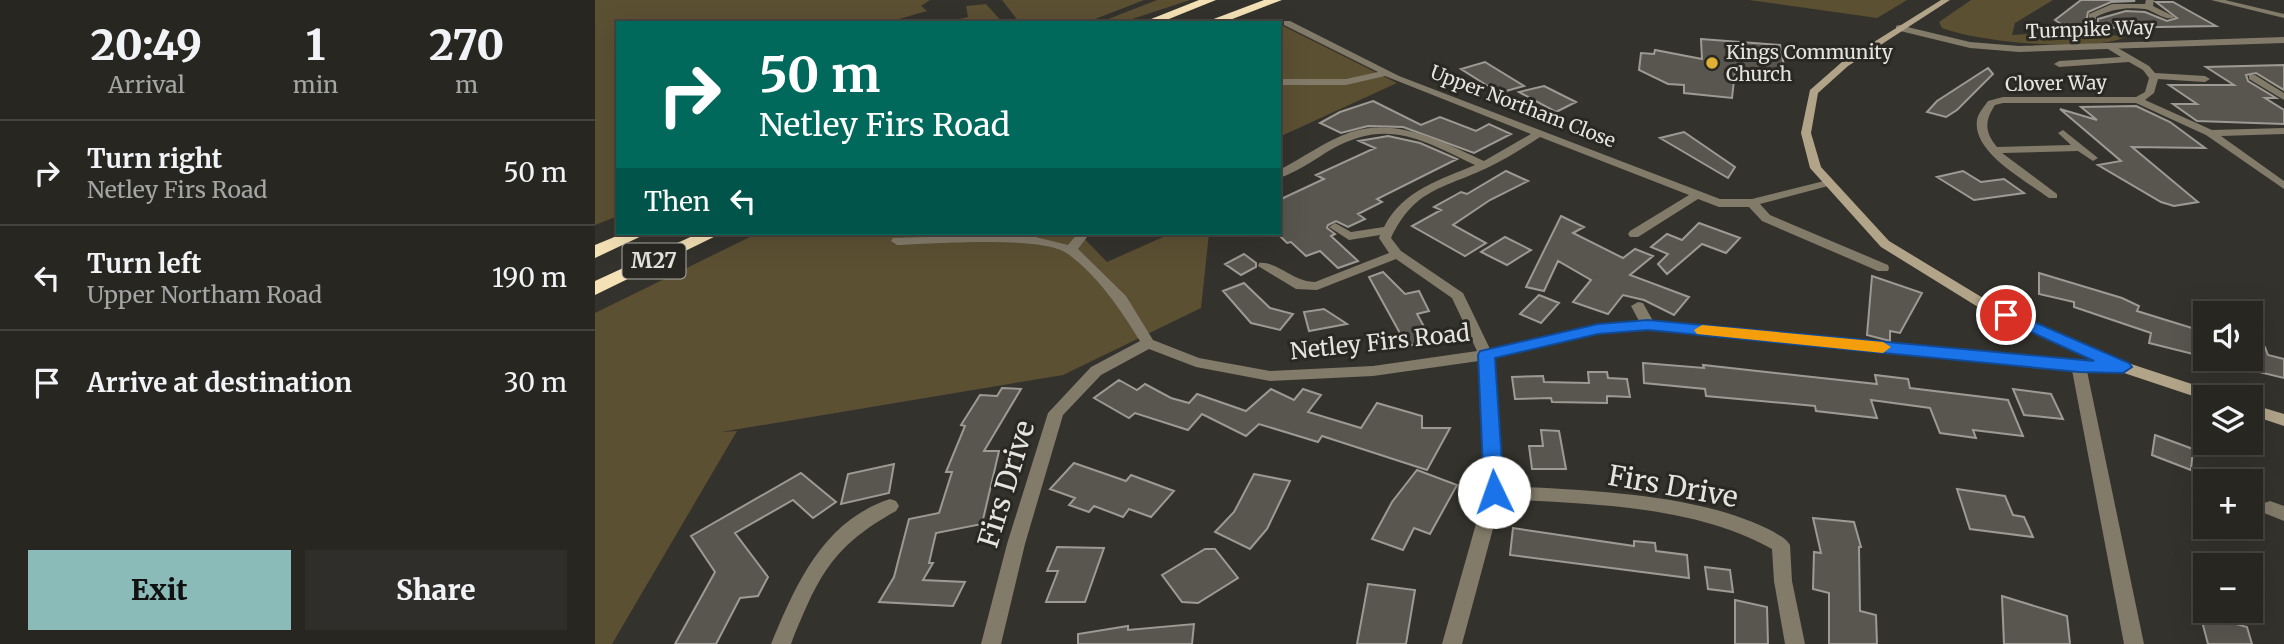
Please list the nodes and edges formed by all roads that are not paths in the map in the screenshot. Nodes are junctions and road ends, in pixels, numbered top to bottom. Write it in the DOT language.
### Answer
graph roads {
  1 [pos="1210,0"];
  2 [pos="1276,0"];
  3 [pos="1946,0"];
  4 [pos="2215,0"];
  5 [pos="2149,3"];
  6 [pos="2284,10"];
  7 [pos="2273,11"];
  8 [pos="2284,16"];
  9 [pos="2171,17"];
  10 [pos="1152,21"];
  11 [pos="1215,21"];
  12 [pos="1287,23"];
  13 [pos="1899,28"];
  14 [pos="2102,30"];
  15 [pos="2284,40"];
  16 [pos="2111,47"];
  17 [pos="2132,59"];
  18 [pos="2059,64"];
  19 [pos="1387,73"];
  20 [pos="2154,76"];
  21 [pos="2252,77"];
  22 [pos="2205,79"];
  23 [pos="1281,82"];
  24 [pos="2265,85"];
  25 [pos="2284,86"];
  26 [pos="2284,97"];
  27 [pos="2138,100"];
  28 [pos="1394,119"];
  29 [pos="1386,130"];
  30 [pos="2284,131"];
  31 [pos="1540,133"];
  32 [pos="2063,133"];
  33 [pos="2210,133"];
  34 [pos="2079,148"];
  35 [pos="1993,150"];
  36 [pos="2093,158"];
  37 [pos="1485,165"];
  38 [pos="1281,174"];
  39 [pos="1828,183"];
  40 [pos="2284,186"];
  41 [pos="1697,195"];
  42 [pos="2053,196"];
  43 [pos="1752,203"];
  44 [pos="1335,228"];
  45 [pos="1389,230"];
  46 [pos="1634,234"];
  47 [pos="634,235"];
  48 [pos="709,235"];
  49 [pos="1082,235"];
  50 [pos="897,241"];
  51 [pos="1071,249"];
  52 [pos="595,252"];
  53 [pos="1397,254"];
  54 [pos="1264,266"];
  55 [pos="1883,268"];
  56 [pos="595,289"];
  57 [pos="1637,306"];
  58 [pos="1648,325"];
  59 [pos="1148,343"];
  60 [pos="1486,355"];
  61 [pos="2079,366"];
  62 [pos="2123,367"];
  63 [pos="2193,390"];
  64 [pos="2263,413"];
  65 [pos="2284,420"];
  66 [pos="1494,492"];
  67 [pos="890,506"];
  68 [pos="782,644"];
  69 [pos="991,644"];
  70 [pos="1452,644"];
  71 [pos="1795,644"];
  72 [pos="2134,644"];
  1 -- 10 [label="highway"];
  2 -- 11 [label="highway"];
  3 -- 13 [label="main road"];
  4 -- 7 [label="street"];
  5 -- 9 [label="street"];
  5 -- 14 [label="street"];
  6 -- 7 [label="street"];
  7 -- 8 [label="street"];
  12 -- 19 [label="street, Upper Northam Close"];
  13 -- 16 [label="street, Turnpike Way"];
  13 -- 39 [label="main road"];
  15 -- 16 [label="street, Turnpike Way"];
  16 -- 17 [label="street, Clover Way"];
  17 -- 18 [label="street, Clover Way"];
  17 -- 20 [label="street, Clover Way"];
  19 -- 23 [label="street"];
  19 -- 31 [label="street, Upper Northam Close"];
  20 -- 22 [label="street"];
  20 -- 27 [label="street, Clover Way"];
  21 -- 24 [label="street"];
  24 -- 25 [label="street"];
  24 -- 26 [label="street"];
  27 -- 33 [label="street"];
  27 -- 35 [label="street, Clover Way"];
  28 -- 29 [label="street"];
  29 -- 37 [label="street"];
  29 -- 38 [label="street"];
  30 -- 33 [label="street"];
  31 -- 37 [label="street"];
  31 -- 41 [label="street, Upper Northam Close"];
  32 -- 34 [label="street"];
  33 -- 40 [label="street"];
  34 -- 35 [label="street"];
  34 -- 36 [label="street"];
  35 -- 42 [label="street, Clover Way"];
  37 -- 45 [label="street"];
  39 -- 43 [label="street, Upper Northam Close"];
  39 -- 62 [label="main road"];
  41 -- 43 [label="street, Upper Northam Close"];
  41 -- 46 [label="street"];
  43 -- 55 [label="street"];
  44 -- 45 [label="street"];
  45 -- 53 [label="street"];
  47 -- 52 [label="highway, M27"];
  48 -- 56 [label="highway, M27"];
  49 -- 51 [label="street"];
  50 -- 51 [label="street"];
  51 -- 59 [label="street"];
  53 -- 54 [label="street"];
  53 -- 60 [label="street"];
  57 -- 58 [label="street"];
  58 -- 60 [label="street, Netley Firs Road"];
  58 -- 61 [label="street, Netley Firs Road"];
  59 -- 60 [label="street, Netley Firs Road"];
  59 -- 69 [label="street, Firs Drive"];
  60 -- 66 [label="street"];
  61 -- 62 [label="street, Netley Firs Road"];
  61 -- 72 [label="street"];
  62 -- 63 [label="main road"];
  64 -- 65 [label="main road"];
  66 -- 70 [label="street"];
  66 -- 71 [label="street, Firs Drive"];
  67 -- 68 [label="street"];
}
